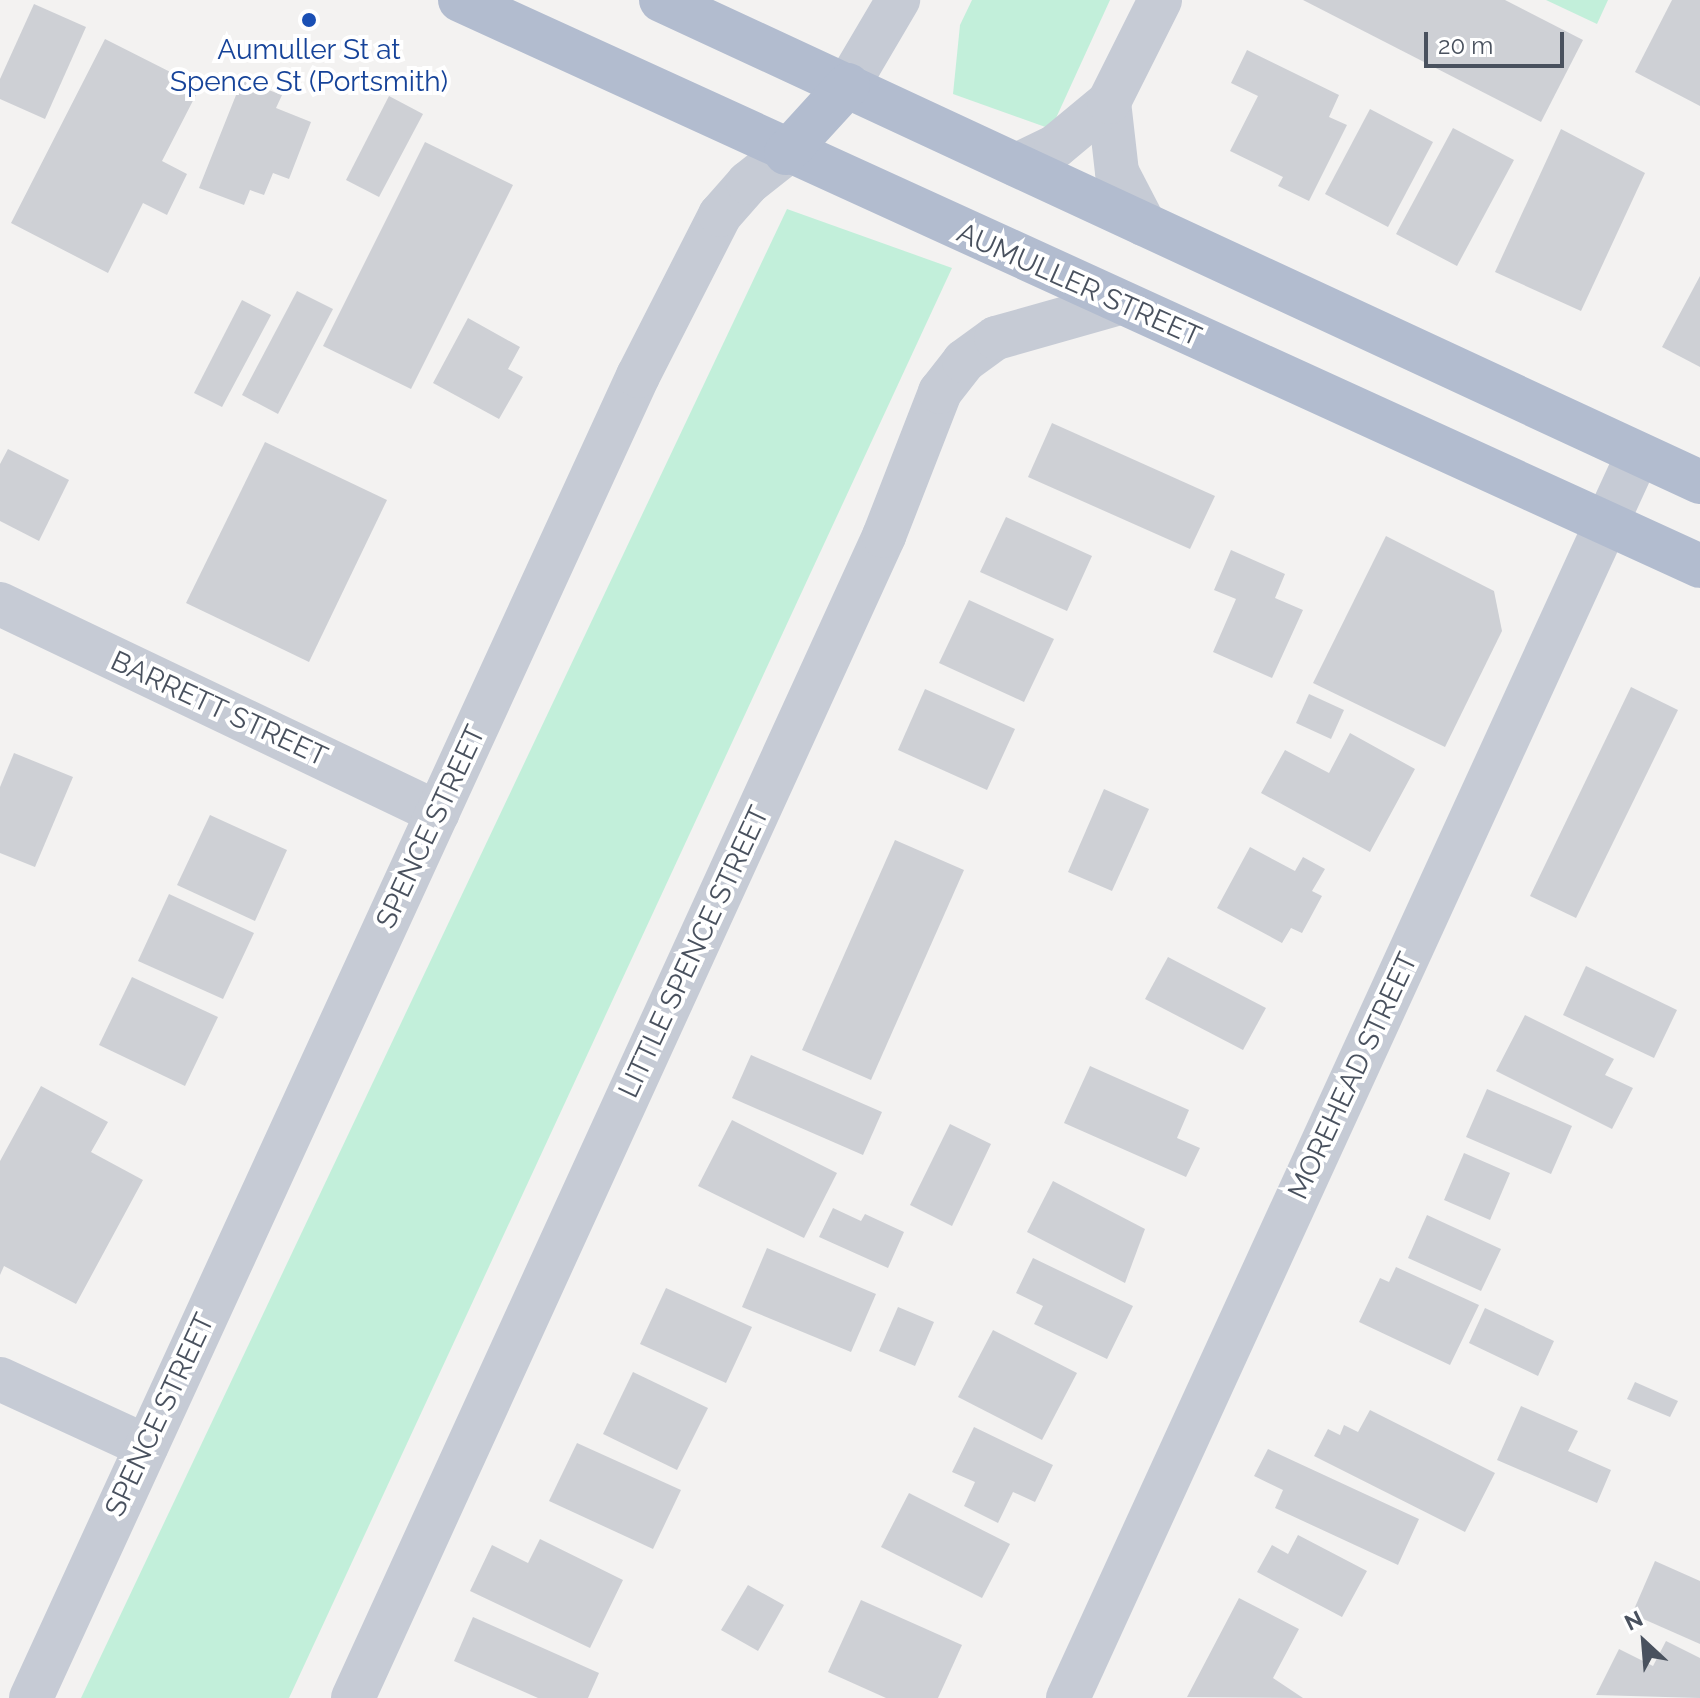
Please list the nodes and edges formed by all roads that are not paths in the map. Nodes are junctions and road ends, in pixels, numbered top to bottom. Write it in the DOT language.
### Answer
graph roads {
  1 [pos="460,0"];
  2 [pos="661,0"];
  3 [pos="898,0"];
  4 [pos="1160,0"];
  5 [pos="848,85"];
  6 [pos="1109,102"];
  7 [pos="786,153"];
  8 [pos="1017,165"];
  9 [pos="1144,224"];
  10 [pos="1120,303"];
  11 [pos="1638,454"];
  12 [pos="1700,482"];
  13 [pos="1608,522"];
  14 [pos="1700,566"];
  15 [pos="0,604"];
  16 [pos="438,813"];
  17 [pos="0,1379"];
  18 [pos="146,1446"];
  19 [pos="31,1698"];
  20 [pos="353,1698"];
  21 [pos="1068,1698"];
  1 -- 7 [label="main road, AUMULLER STREET"];
  2 -- 5 [label="main road"];
  3 -- 5 [label="street, SPENCE STREET"];
  4 -- 6 [label="street"];
  5 -- 7 [label="main road, SPENCE STREET"];
  5 -- 8 [label="main road"];
  6 -- 8 [label="street"];
  6 -- 9 [label="street"];
  7 -- 10 [label="main road, AUMULLER STREET"];
  7 -- 16 [label="street, SPENCE STREET"];
  8 -- 9 [label="main road"];
  9 -- 11 [label="main road"];
  10 -- 13 [label="main road, AUMULLER STREET"];
  10 -- 20 [label="street, LITTLE SPENCE STREET"];
  11 -- 12 [label="main road"];
  11 -- 13 [label="street, MOREHEAD STREET"];
  13 -- 14 [label="main road, AUMULLER STREET"];
  13 -- 21 [label="street, MOREHEAD STREET"];
  15 -- 16 [label="street, BARRETT STREET"];
  16 -- 18 [label="street, SPENCE STREET"];
  17 -- 18 [label="street"];
  18 -- 19 [label="street, SPENCE STREET"];
}
